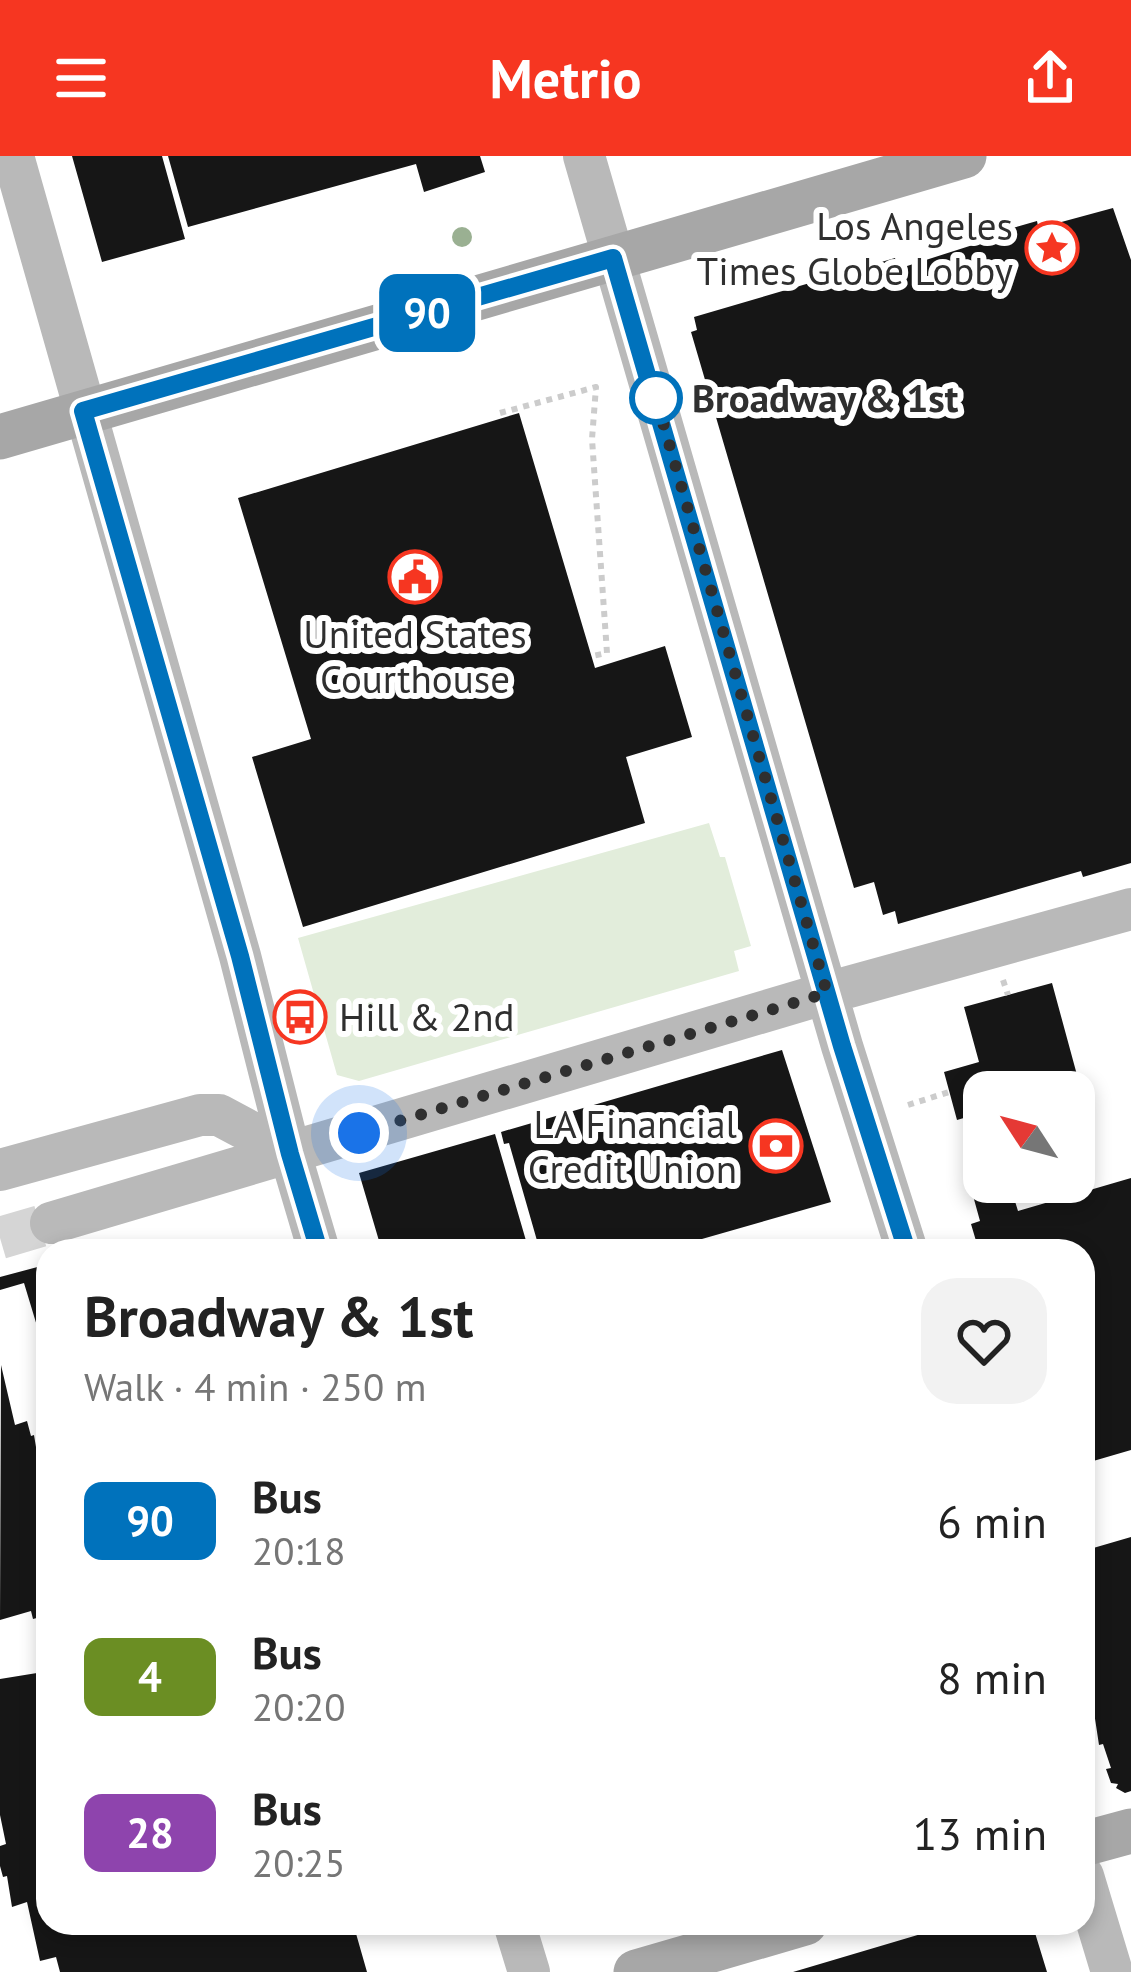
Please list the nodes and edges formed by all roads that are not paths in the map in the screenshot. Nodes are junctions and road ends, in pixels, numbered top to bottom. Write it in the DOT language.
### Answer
graph roads {
  1 [pos="13,156"];
  2 [pos="584,156"];
  3 [pos="964,156"];
  4 [pos="613,258"];
  5 [pos="83,411"];
  6 [pos="0,436"];
  7 [pos="1131,909"];
  8 [pos="827,993"];
  9 [pos="290,1154"];
  10 [pos="0,1170"];
  11 [pos="51,1223"];
  12 [pos="315,1239"];
  13 [pos="903,1239"];
  14 [pos="1131,1832"];
  15 [pos="1095,1841"];
  16 [pos="1095,1916"];
  17 [pos="518,1935"];
  18 [pos="764,1935"];
  19 [pos="529,1972"];
  20 [pos="637,1972"];
  21 [pos="1112,1972"];
  1 -- 5 [label="main road"];
  2 -- 4 [label="main road"];
  3 -- 4 [label="main road"];
  4 -- 5 [label="main road"];
  4 -- 8 [label="main road"];
  5 -- 6 [label="main road"];
  5 -- 9 [label="main road"];
  7 -- 8 [label="main road"];
  8 -- 9 [label="main road"];
  8 -- 13 [label="main road"];
  9 -- 10 [label="main road"];
  9 -- 11 [label="main road"];
  9 -- 12 [label="main road"];
  14 -- 15 [label="main road"];
  16 -- 21 [label="main road"];
  17 -- 19 [label="main road"];
  18 -- 20 [label="main road"];
}
